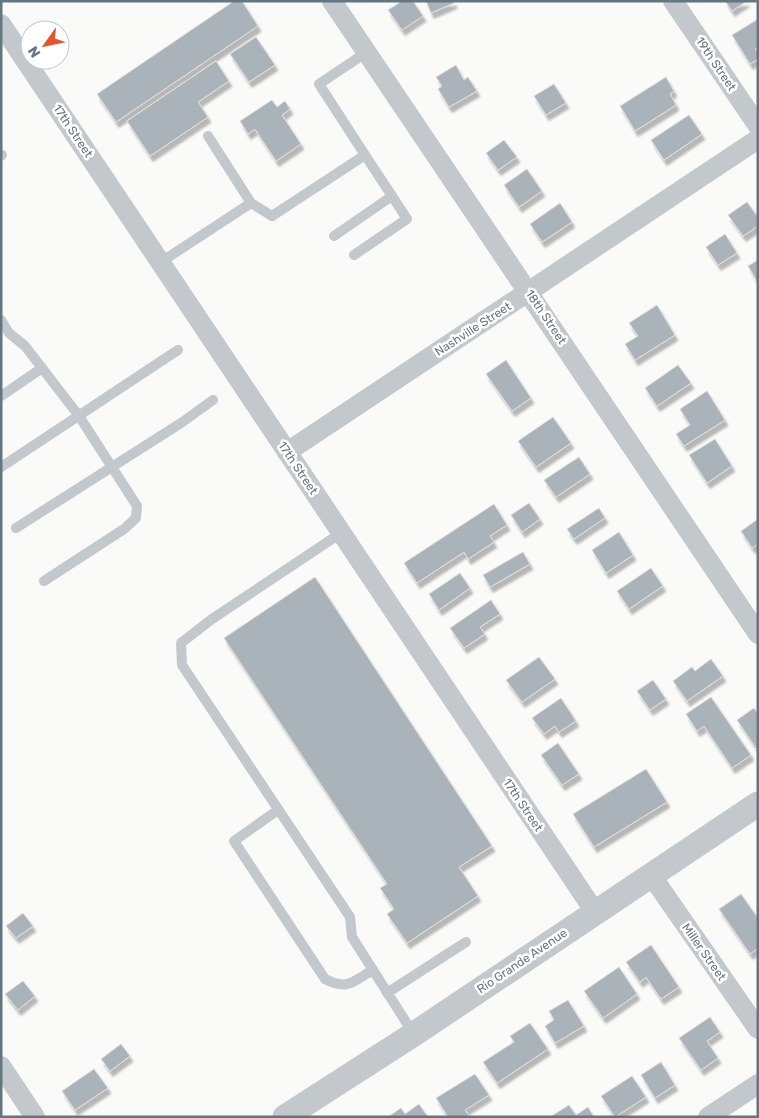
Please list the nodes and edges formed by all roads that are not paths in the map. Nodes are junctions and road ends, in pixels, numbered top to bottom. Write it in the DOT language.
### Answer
graph roads {
  1 [pos="332,1"];
  2 [pos="674,1"];
  3 [pos="1,24"];
  4 [pos="367,52"];
  5 [pos="758,126"];
  6 [pos="208,136"];
  7 [pos="758,139"];
  8 [pos="365,154"];
  9 [pos="392,196"];
  10 [pos="251,203"];
  11 [pos="334,236"];
  12 [pos="354,255"];
  13 [pos="160,262"];
  14 [pos="529,292"];
  15 [pos="1,320"];
  16 [pos="178,350"];
  17 [pos="42,368"];
  18 [pos="1,396"];
  19 [pos="213,400"];
  20 [pos="79,416"];
  21 [pos="287,452"];
  22 [pos="1,466"];
  23 [pos="112,467"];
  24 [pos="16,528"];
  25 [pos="341,533"];
  26 [pos="44,581"];
  27 [pos="758,634"];
  28 [pos="758,804"];
  29 [pos="278,810"];
  30 [pos="651,875"];
  31 [pos="595,912"];
  32 [pos="466,942"];
  33 [pos="373,970"];
  34 [pos="387,993"];
  35 [pos="758,1029"];
  36 [pos="414,1034"];
  37 [pos="1,1066"];
  38 [pos="758,1084"];
  39 [pos="35,1117"];
  40 [pos="285,1117"];
  41 [pos="708,1117"];
  1 -- 4 [label="street, 18th Street"];
  2 -- 5 [label="street, 19th Street"];
  3 -- 13 [label="street, 17th Street"];
  4 -- 8 [label="lane"];
  4 -- 14 [label="street, 18th Street"];
  6 -- 10 [label="lane"];
  7 -- 14 [label="street, Nashville Street"];
  8 -- 9 [label="lane"];
  8 -- 10 [label="lane"];
  9 -- 11 [label="lane"];
  9 -- 12 [label="lane"];
  10 -- 13 [label="lane"];
  13 -- 21 [label="street, 17th Street"];
  14 -- 21 [label="street, Nashville Street"];
  14 -- 27 [label="street, 18th Street"];
  15 -- 17 [label="lane"];
  16 -- 20 [label="lane"];
  17 -- 18 [label="lane"];
  17 -- 20 [label="lane"];
  19 -- 23 [label="lane"];
  20 -- 22 [label="lane"];
  20 -- 23 [label="lane"];
  21 -- 25 [label="street, 17th Street"];
  23 -- 24 [label="lane"];
  23 -- 26 [label="lane"];
  25 -- 29 [label="lane"];
  25 -- 31 [label="street, 17th Street"];
  28 -- 30 [label="street, Rio Grande Avenue"];
  29 -- 33 [label="lane"];
  29 -- 33 [label="lane"];
  30 -- 31 [label="street, Rio Grande Avenue"];
  30 -- 35 [label="street, Miller Street"];
  31 -- 36 [label="street, Rio Grande Avenue"];
  32 -- 34 [label="lane"];
  33 -- 34 [label="lane"];
  34 -- 36 [label="lane"];
  36 -- 40 [label="street, Rio Grande Avenue"];
  37 -- 39 [label="street"];
  38 -- 41 [label="street"];
}
